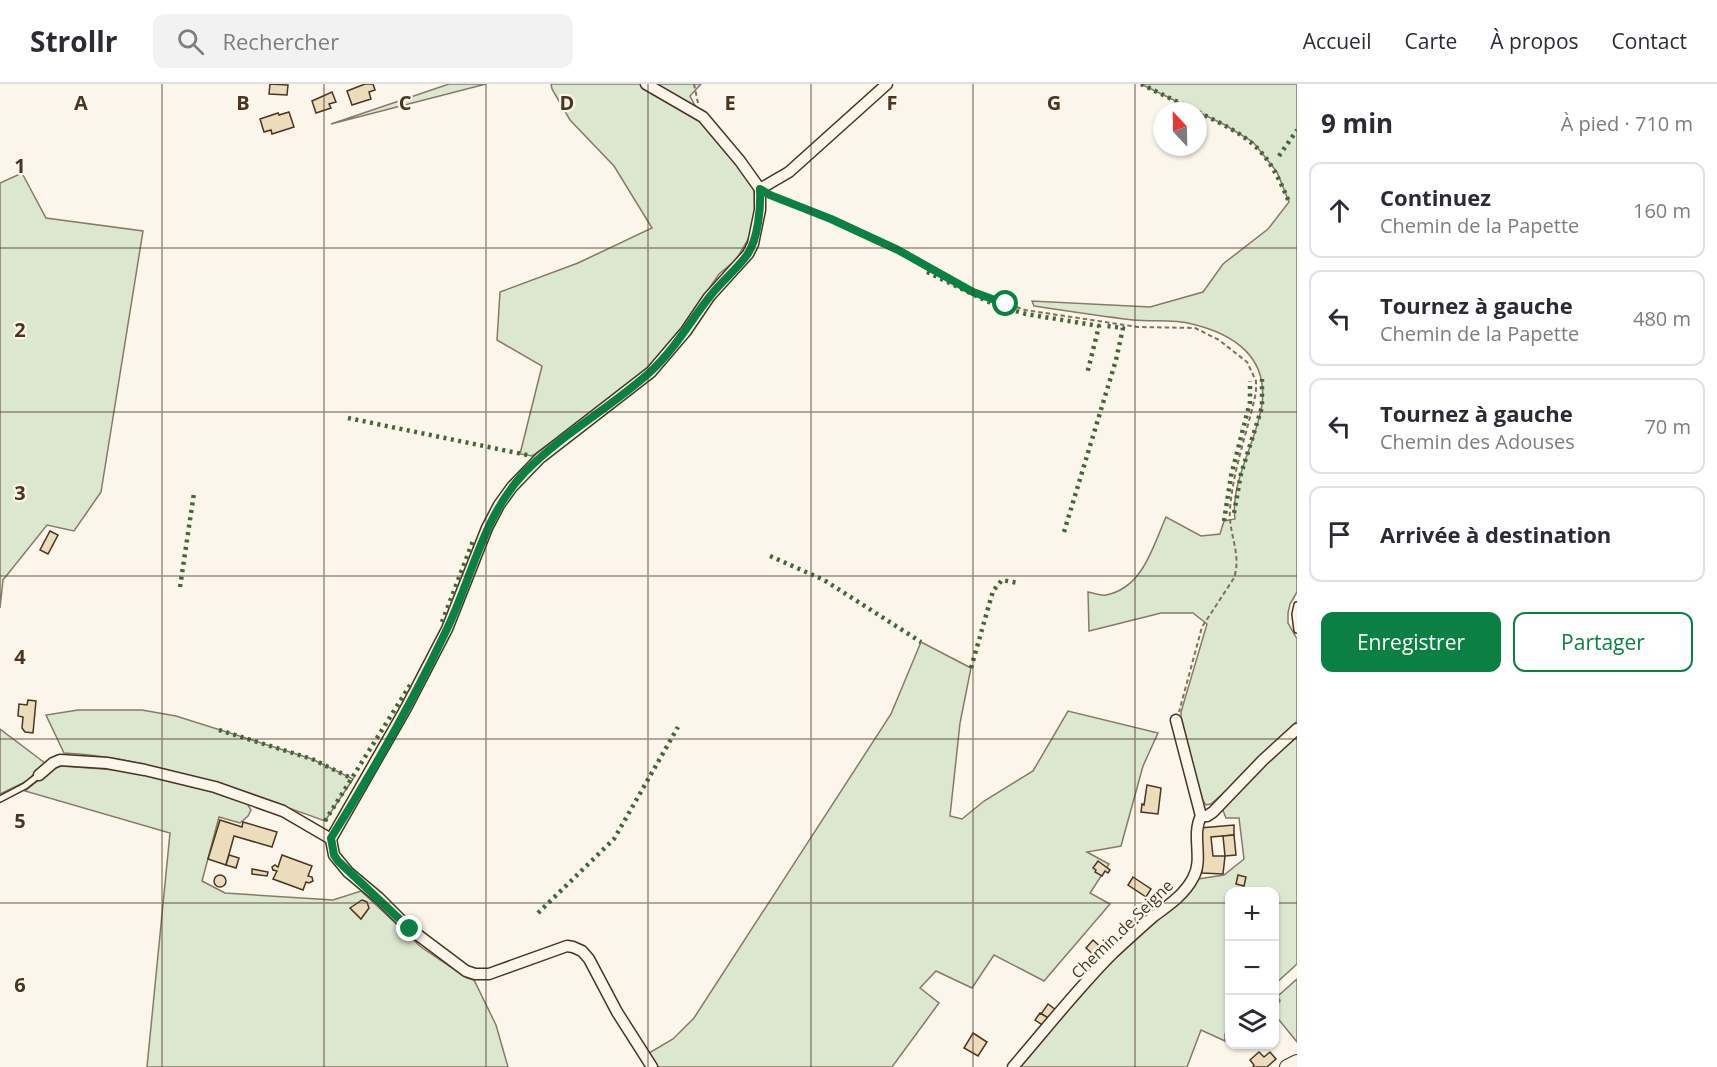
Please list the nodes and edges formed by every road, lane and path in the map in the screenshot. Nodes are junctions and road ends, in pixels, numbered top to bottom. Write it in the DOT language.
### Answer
graph roads {
  1 [pos="646,84"];
  2 [pos="886,84"];
  3 [pos="760,189"];
  4 [pos="1297,605"];
  5 [pos="1297,630"];
  6 [pos="1176,720"];
  7 [pos="1297,729"];
  8 [pos="39,775"];
  9 [pos="0,799"];
  10 [pos="1201,816"];
  11 [pos="331,842"];
  12 [pos="1297,1062"];
  13 [pos="652,1067"];
  14 [pos="1013,1067"];
  15 [pos="1287,1067"];
  1 -- 3 [label="street"];
  2 -- 3 [label="street"];
  3 -- 6 [label="path"];
  3 -- 11 [label="street"];
  4 -- 5 [label="lane"];
  6 -- 10 [label="street"];
  7 -- 10 [label="street"];
  8 -- 9 [label="lane"];
  8 -- 11 [label="street"];
  10 -- 14 [label="street, Chemin de Seigne"];
  11 -- 13 [label="street"];
  12 -- 15 [label="main road"];
}
